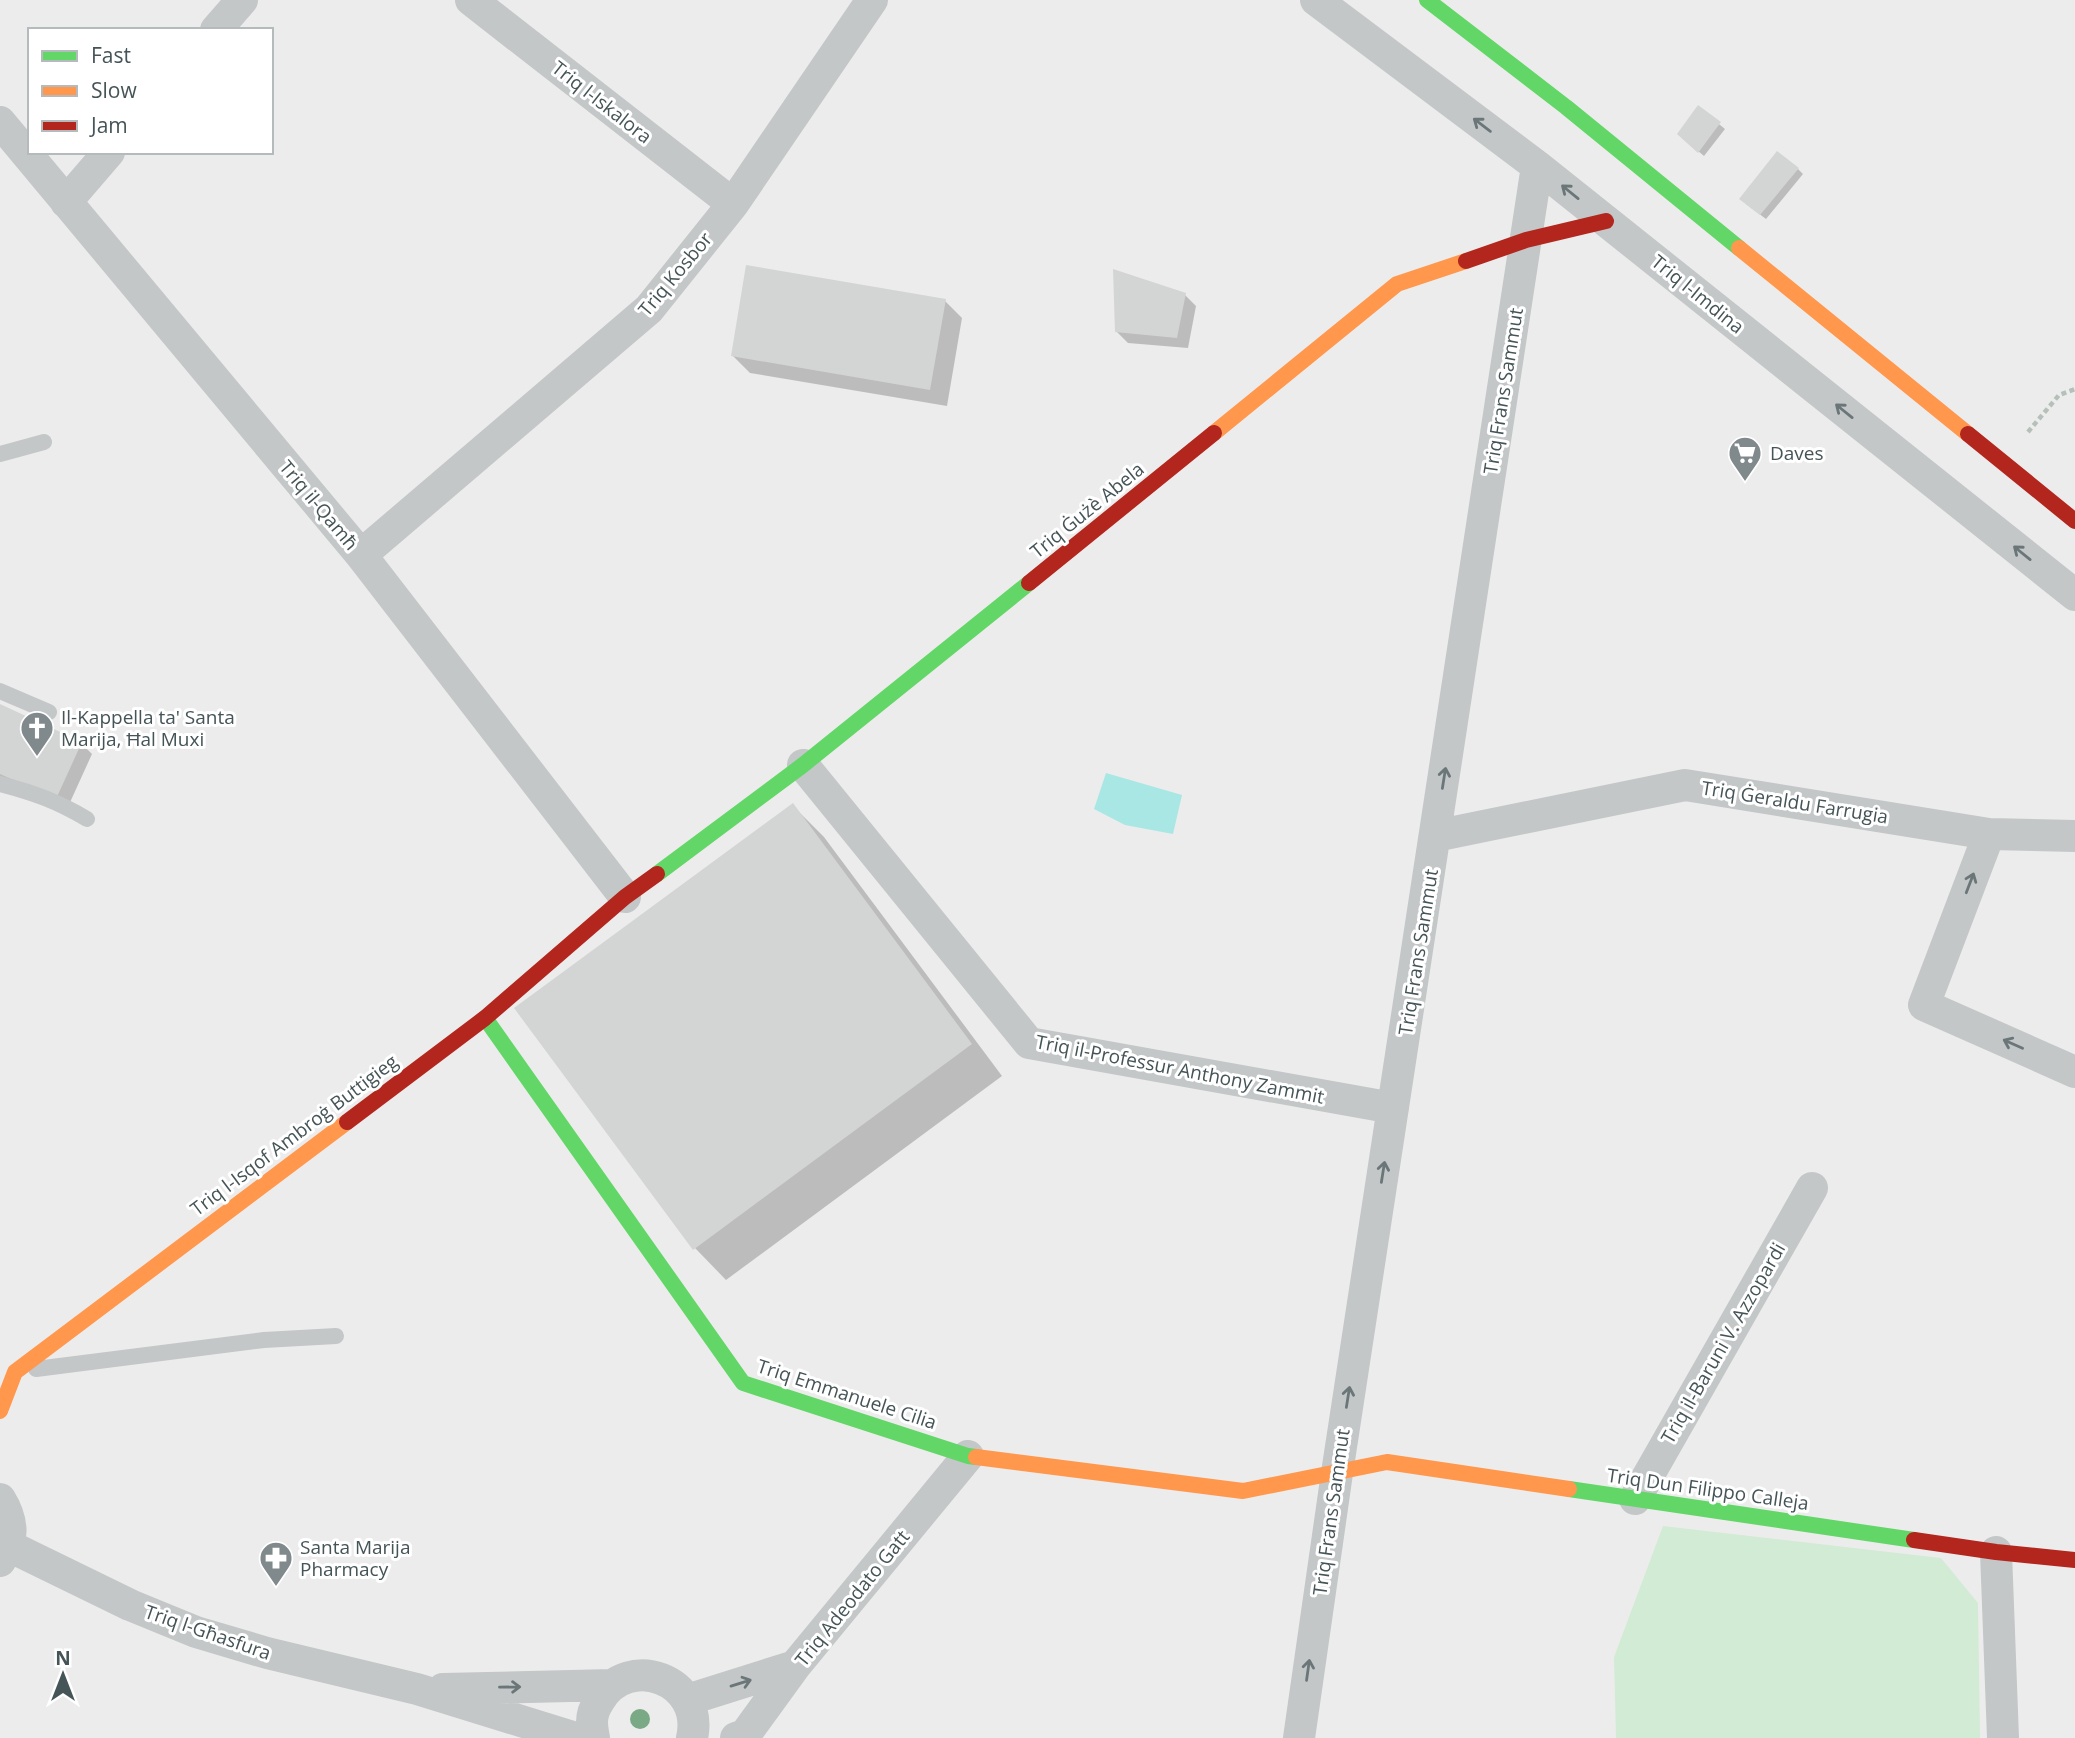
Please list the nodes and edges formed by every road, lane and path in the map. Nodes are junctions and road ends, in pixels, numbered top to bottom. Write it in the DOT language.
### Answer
graph roads {
  1 [pos="242,0"];
  2 [pos="471,0"];
  3 [pos="872,0"];
  4 [pos="1316,0"];
  5 [pos="1427,0"];
  6 [pos="218,28"];
  7 [pos="0,122"];
  8 [pos="107,154"];
  9 [pos="1537,166"];
  10 [pos="66,202"];
  11 [pos="742,206"];
  12 [pos="1606,221"];
  13 [pos="1526,240"];
  14 [pos="2075,388"];
  15 [pos="44,442"];
  16 [pos="0,454"];
  17 [pos="2002,462"];
  18 [pos="2075,522"];
  19 [pos="361,555"];
  20 [pos="2075,595"];
  21 [pos="0,691"];
  22 [pos="49,712"];
  23 [pos="803,765"];
  24 [pos="0,783"];
  25 [pos="87,819"];
  26 [pos="1989,834"];
  27 [pos="2075,835"];
  28 [pos="1435,836"];
  29 [pos="625,897"];
  30 [pos="485,1018"];
  31 [pos="2075,1072"];
  32 [pos="1394,1108"];
  33 [pos="1812,1188"];
  34 [pos="336,1336"];
  35 [pos="15,1371"];
  36 [pos="0,1411"];
  37 [pos="968,1456"];
  38 [pos="1337,1472"];
  39 [pos="0,1499"];
  40 [pos="1634,1499"];
  41 [pos="1996,1552"];
  42 [pos="4,1554"];
  43 [pos="2075,1560"];
  44 [pos="795,1666"];
  45 [pos="612,1685"];
  46 [pos="417,1689"];
  47 [pos="687,1700"];
  48 [pos="576,1738"];
  49 [pos="594,1738"];
  50 [pos="692,1738"];
  51 [pos="736,1738"];
  52 [pos="1299,1738"];
  53 [pos="2003,1738"];
  1 -- 6 [label="street"];
  2 -- 11 [label="street, Triq l-Iskalora"];
  3 -- 11 [label="street, Triq Kosbor"];
  9 -- 4 [label="street, Triq l-Imdina, one-way"];
  5 -- 17 [label="main road"];
  7 -- 10 [label="street, Triq il-Qamħ"];
  8 -- 10 [label="street"];
  12 -- 9 [label="street, Triq l-Imdina, one-way"];
  9 -- 13 [label="street, Triq Frans Sammut"];
  10 -- 19 [label="street, Triq il-Qamħ"];
  11 -- 19 [label="street, Triq Kosbor"];
  12 -- 13 [label="main road, Triq Ġużè Abela"];
  20 -- 12 [label="street, Triq l-Imdina, one-way"];
  13 -- 23 [label="main road, Triq Ġużè Abela"];
  28 -- 13 [label="street, Triq Frans Sammut, one-way"];
  14 -- 17 [label="path"];
  15 -- 16 [label="lane"];
  17 -- 18 [label="main road"];
  19 -- 29 [label="street, Triq il-Qamħ"];
  21 -- 22 [label="lane"];
  23 -- 29 [label="main road, Triq Ġużè Abela"];
  23 -- 32 [label="street, Triq il-Professur Anthony Zammit"];
  24 -- 25 [label="lane"];
  26 -- 27 [label="street, Triq Ġeraldu Farrugia"];
  26 -- 28 [label="street, Triq Ġeraldu Farrugia"];
  31 -- 26 [label="street, one-way"];
  28 -- 32 [label="street, Triq Frans Sammut"];
  29 -- 30 [label="main road, Triq l-Isqof Ambroġ Buttigieg"];
  30 -- 35 [label="main road, Triq l-Isqof Ambroġ Buttigieg"];
  30 -- 37 [label="main road, Triq Emmanuele Cilia"];
  38 -- 32 [label="street, Triq Frans Sammut, one-way"];
  33 -- 40 [label="street, Triq il-Baruni V. Azzopardi"];
  34 -- 35 [label="lane"];
  35 -- 36 [label="main road"];
  37 -- 38 [label="main road, Triq Emmanuele Cilia"];
  37 -- 44 [label="street, Triq Adeodato Gatt"];
  38 -- 40 [label="main road, Triq Dun Filippo Calleja"];
  52 -- 38 [label="street, Triq Frans Sammut, one-way"];
  39 -- 42 [label="street, Triq l-Għasfura"];
  40 -- 41 [label="main road, Triq Dun Filippo Calleja"];
  41 -- 43 [label="main road, Triq Dun Filippo Calleja"];
  41 -- 53 [label="street"];
  42 -- 46 [label="street, Triq l-Għasfura"];
  47 -- 44 [label="street, one-way"];
  44 -- 51 [label="street, Triq Adeodato Gatt"];
  46 -- 45 [label="street, Triq l-Għasfura, one-way"];
  45 -- 47 [label="street"];
  45 -- 49 [label="street"];
  46 -- 48 [label="street, Triq l-Għasfura"];
  47 -- 50 [label="street"];
}
